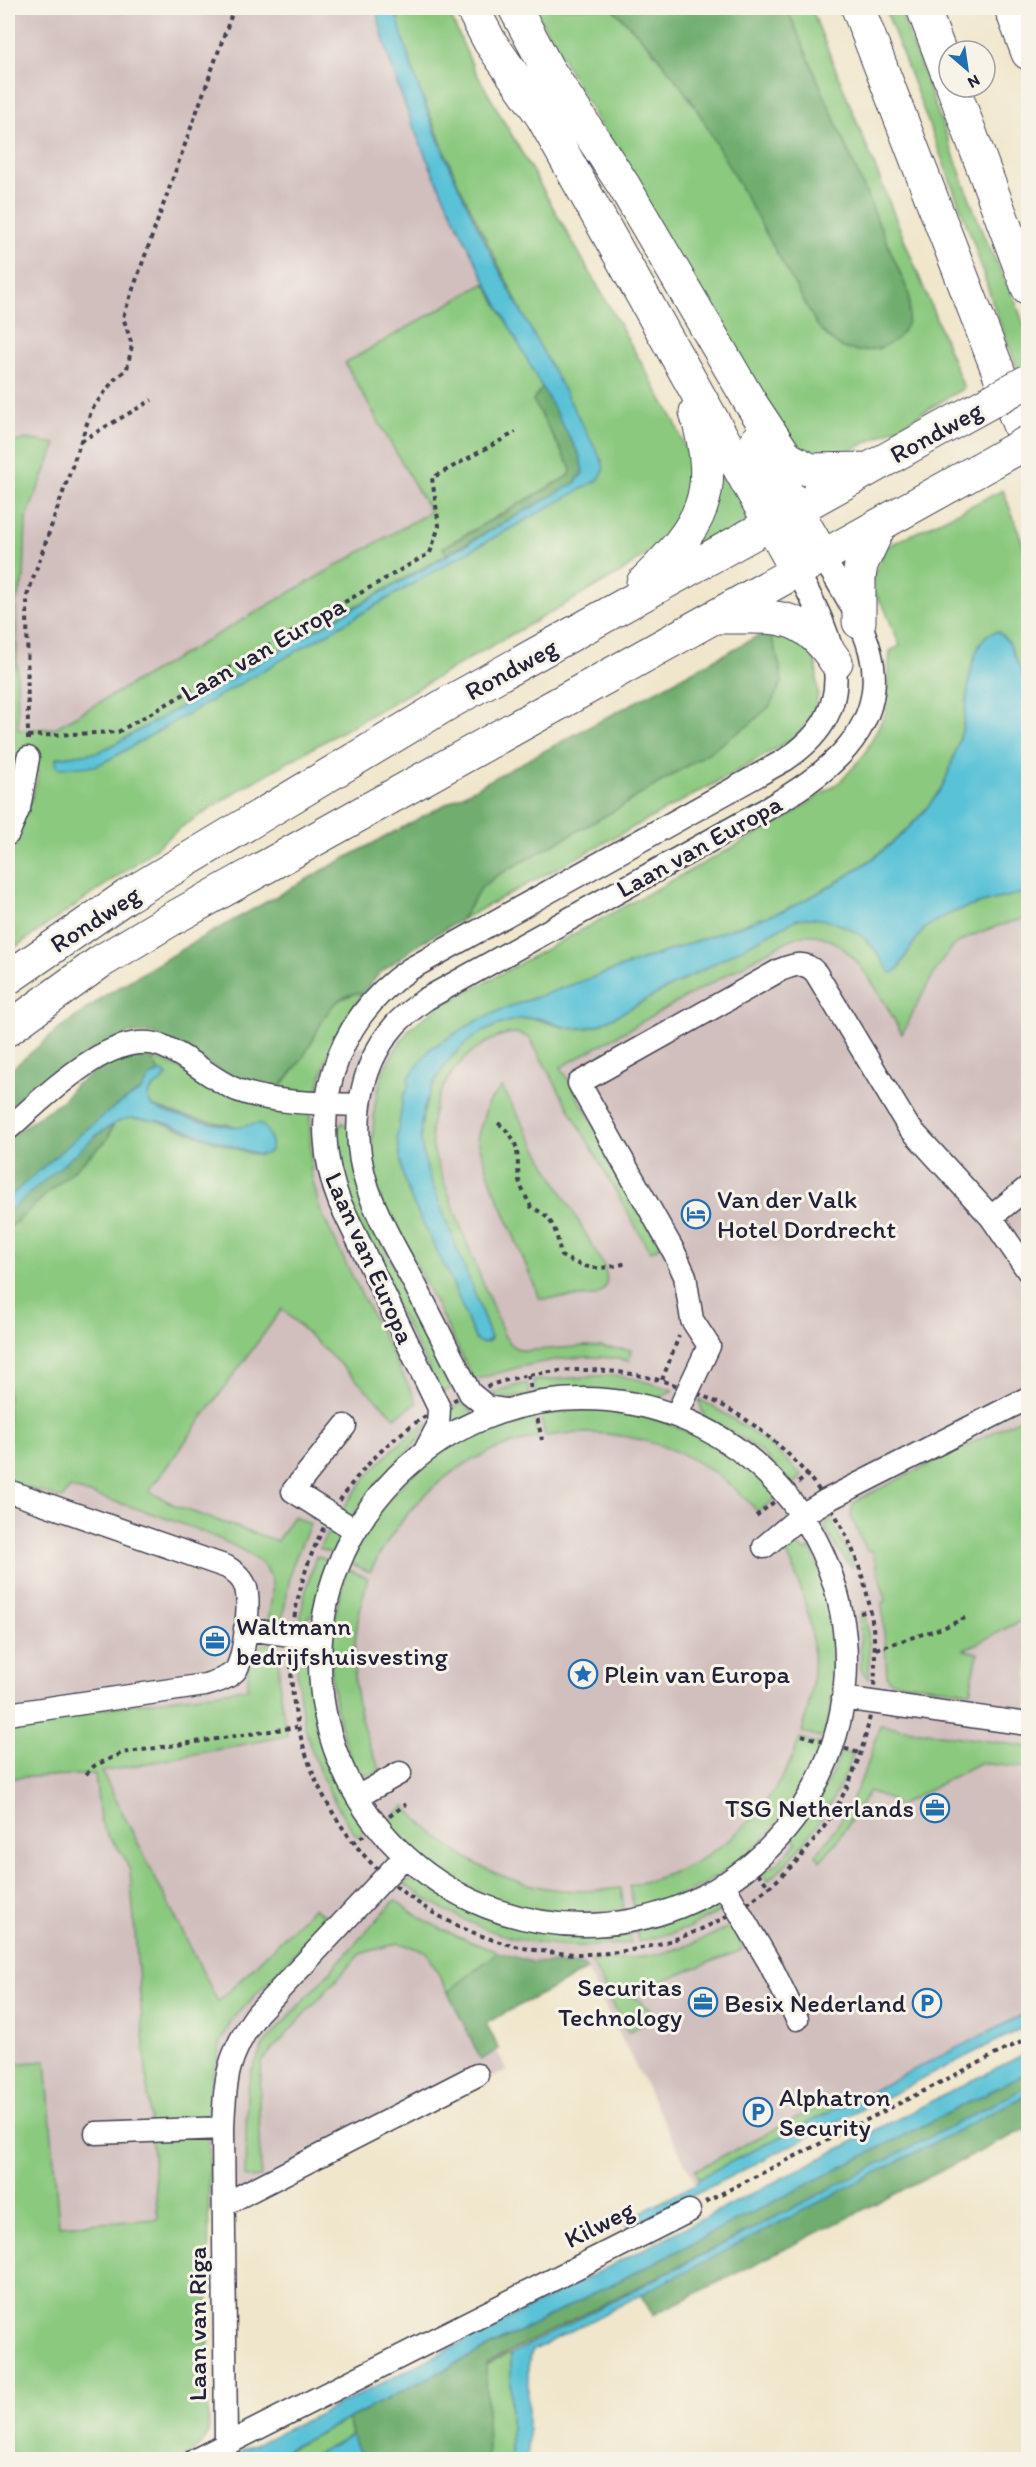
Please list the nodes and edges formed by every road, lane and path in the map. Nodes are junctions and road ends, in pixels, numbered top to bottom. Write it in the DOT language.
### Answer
graph roads {
  1 [pos="234,8"];
  2 [pos="472,8"];
  3 [pos="515,8"];
  4 [pos="838,8"];
  5 [pos="858,8"];
  6 [pos="923,8"];
  7 [pos="1011,8"];
  8 [pos="937,45"];
  9 [pos="1029,53"];
  10 [pos="958,99"];
  11 [pos="936,210"];
  12 [pos="1029,288"];
  13 [pos="682,367"];
  14 [pos="1029,381"];
  15 [pos="152,400"];
  16 [pos="750,402"];
  17 [pos="516,432"];
  18 [pos="81,441"];
  19 [pos="1029,442"];
  20 [pos="1029,448"];
  21 [pos="870,469"];
  22 [pos="784,518"];
  23 [pos="880,525"];
  24 [pos="810,564"];
  25 [pos="614,612"];
  26 [pos="714,617"];
  27 [pos="860,622"];
  28 [pos="836,662"];
  29 [pos="28,747"];
  30 [pos="8,834"];
  31 [pos="8,978"];
  32 [pos="8,1029"];
  33 [pos="327,1103"];
  34 [pos="360,1106"];
  35 [pos="498,1123"];
  36 [pos="8,1129"];
  37 [pos="1029,1187"];
  38 [pos="991,1216"];
  39 [pos="628,1263"];
  40 [pos="1029,1271"];
  41 [pos="689,1311"];
  42 [pos="528,1375"];
  43 [pos="662,1380"];
  44 [pos="688,1389"];
  45 [pos="470,1393"];
  46 [pos="1029,1398"];
  47 [pos="534,1404"];
  48 [pos="439,1408"];
  49 [pos="507,1410"];
  50 [pos="676,1416"];
  51 [pos="345,1426"];
  52 [pos="542,1440"];
  53 [pos="424,1452"];
  54 [pos="808,1475"];
  55 [pos="8,1491"];
  56 [pos="784,1493"];
  57 [pos="826,1500"];
  58 [pos="330,1515"];
  59 [pos="802,1515"];
  60 [pos="756,1516"];
  61 [pos="355,1530"];
  62 [pos="764,1547"];
  63 [pos="869,1611"];
  64 [pos="860,1613"];
  65 [pos="967,1617"];
  66 [pos="245,1629"];
  67 [pos="291,1635"];
  68 [pos="321,1639"];
  69 [pos="876,1649"];
  70 [pos="843,1698"];
  71 [pos="873,1702"];
  72 [pos="8,1714"];
  73 [pos="1029,1724"];
  74 [pos="297,1727"];
  75 [pos="802,1735"];
  76 [pos="832,1744"];
  77 [pos="859,1753"];
  78 [pos="400,1773"];
  79 [pos="87,1774"];
  80 [pos="357,1797"];
  81 [pos="406,1804"];
  82 [pos="377,1825"];
  83 [pos="353,1843"];
  84 [pos="405,1856"];
  85 [pos="758,1873"];
  86 [pos="385,1877"];
  87 [pos="723,1884"];
  88 [pos="769,1887"];
  89 [pos="738,1909"];
  90 [pos="797,2019"];
  91 [pos="1029,2038"];
  92 [pos="477,2075"];
  93 [pos="223,2128"];
  94 [pos="96,2133"];
  95 [pos="225,2204"];
  96 [pos="689,2211"];
  97 [pos="226,2444"];
  98 [pos="195,2460"];
  1 -- 18 [label="path"];
  2 -- 13 [label="highway"];
  3 -- 16 [label="highway"];
  4 -- 11 [label="highway"];
  5 -- 11 [label="highway"];
  6 -- 8 [label="highway"];
  7 -- 9 [label="highway"];
  10 -- 12 [label="highway"];
  11 -- 20 [label="highway"];
  13 -- 22 [label="highway"];
  13 -- 25 [label="highway"];
  14 -- 21 [label="highway, Rondweg, bridge"];
  15 -- 18 [label="path"];
  16 -- 21 [label="highway"];
  16 -- 22 [label="highway"];
  17 -- 29 [label="path, Laan van Europa"];
  18 -- 29 [label="path"];
  19 -- 23 [label="highway, Rondweg, bridge"];
  21 -- 22 [label="highway, Rondweg"];
  22 -- 24 [label="highway, Laan van Europa"];
  22 -- 25 [label="highway, Rondweg"];
  23 -- 24 [label="highway, Rondweg"];
  23 -- 27 [label="highway"];
  24 -- 26 [label="highway, Rondweg"];
  24 -- 27 [label="street, Laan van Europa"];
  24 -- 28 [label="street, Laan van Europa"];
  25 -- 31 [label="highway, Rondweg"];
  26 -- 28 [label="highway"];
  26 -- 32 [label="highway, Rondweg"];
  27 -- 34 [label="street, Laan van Europa"];
  28 -- 33 [label="street, Laan van Europa"];
  29 -- 30 [label="street"];
  33 -- 34 [label="street"];
  33 -- 36 [label="street"];
  33 -- 48 [label="street, Laan van Europa"];
  34 -- 45 [label="street, Laan van Europa"];
  35 -- 39 [label="path"];
  37 -- 38 [label="street"];
  38 -- 40 [label="street"];
  38 -- 41 [label="street"];
  41 -- 43 [label="path"];
  41 -- 44 [label="street"];
  42 -- 43 [label="path"];
  42 -- 45 [label="path"];
  42 -- 47 [label="path"];
  43 -- 44 [label="path"];
  44 -- 50 [label="street"];
  44 -- 54 [label="path"];
  45 -- 48 [label="path"];
  45 -- 49 [label="street"];
  46 -- 57 [label="street"];
  47 -- 49 [label="street"];
  47 -- 50 [label="street"];
  47 -- 52 [label="path"];
  48 -- 53 [label="street"];
  48 -- 58 [label="path"];
  49 -- 53 [label="street"];
  50 -- 56 [label="street"];
  51 -- 58 [label="street"];
  53 -- 61 [label="street"];
  54 -- 56 [label="path"];
  54 -- 57 [label="path"];
  55 -- 66 [label="street"];
  56 -- 59 [label="street"];
  56 -- 60 [label="path"];
  57 -- 59 [label="street"];
  57 -- 63 [label="path"];
  58 -- 61 [label="street"];
  58 -- 67 [label="path"];
  59 -- 62 [label="street"];
  59 -- 70 [label="street"];
  61 -- 68 [label="street"];
  63 -- 64 [label="path"];
  63 -- 69 [label="path"];
  65 -- 69 [label="path"];
  66 -- 67 [label="street"];
  66 -- 72 [label="street"];
  67 -- 68 [label="street"];
  67 -- 74 [label="path"];
  68 -- 80 [label="street"];
  69 -- 71 [label="path"];
  70 -- 71 [label="street"];
  70 -- 76 [label="street"];
  71 -- 73 [label="street"];
  71 -- 77 [label="path"];
  74 -- 79 [label="path"];
  74 -- 83 [label="path"];
  75 -- 76 [label="path"];
  76 -- 77 [label="path"];
  76 -- 87 [label="street"];
  77 -- 88 [label="path"];
  78 -- 80 [label="street"];
  80 -- 82 [label="street"];
  81 -- 82 [label="path"];
  82 -- 83 [label="path"];
  82 -- 84 [label="street"];
  83 -- 86 [label="path"];
  84 -- 86 [label="street, Laan van Riga"];
  84 -- 87 [label="street"];
  85 -- 88 [label="path"];
  86 -- 89 [label="path"];
  86 -- 93 [label="street, Laan van Riga"];
  87 -- 89 [label="street"];
  88 -- 89 [label="path"];
  89 -- 90 [label="street"];
  91 -- 96 [label="path"];
  92 -- 95 [label="street"];
  93 -- 94 [label="street"];
  93 -- 95 [label="street, Laan van Riga"];
  95 -- 97 [label="street, Laan van Riga"];
  96 -- 97 [label="street, Kilweg"];
  97 -- 98 [label="street, Kilweg"];
}
